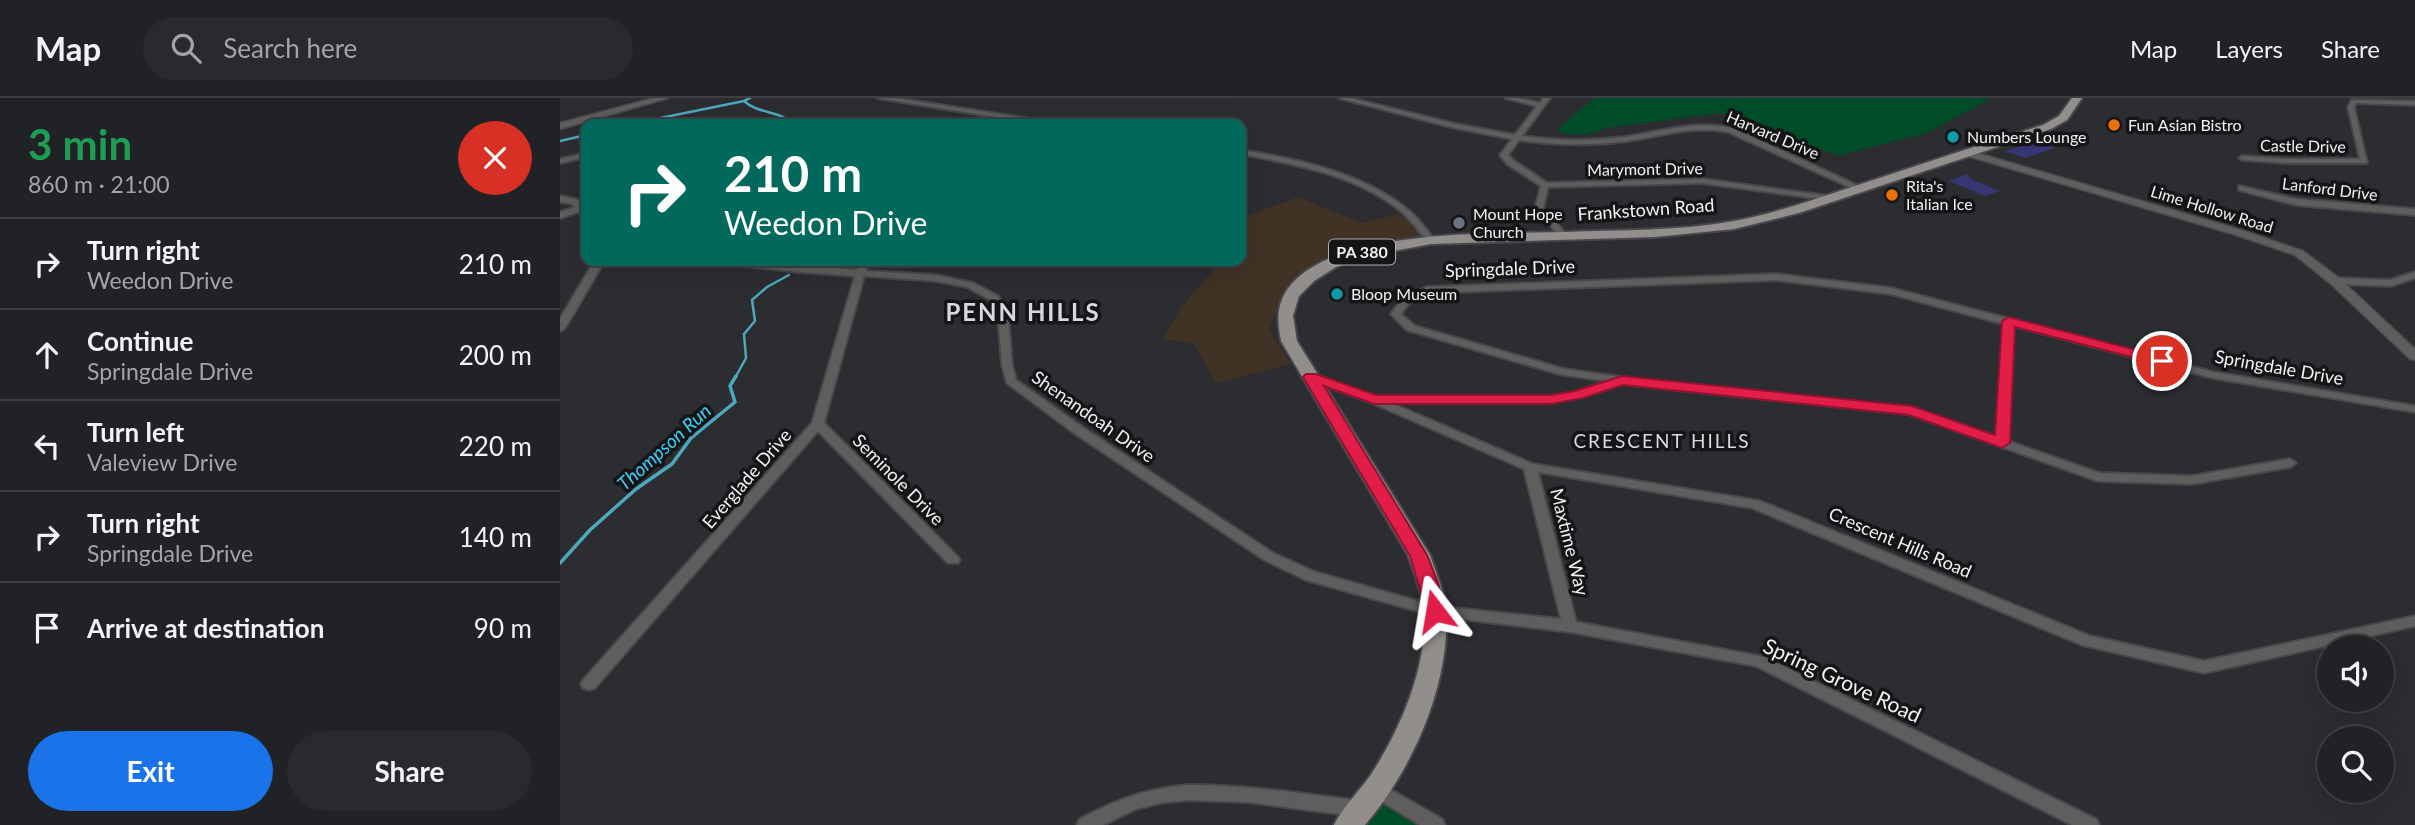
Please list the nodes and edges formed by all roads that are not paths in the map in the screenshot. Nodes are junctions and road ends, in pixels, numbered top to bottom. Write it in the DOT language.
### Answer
graph roads {
  1 [pos="664,98"];
  2 [pos="881,98"];
  3 [pos="1342,98"];
  4 [pos="1508,98"];
  5 [pos="2077,98"];
  6 [pos="1544,102"];
  7 [pos="2415,103"];
  8 [pos="586,119"];
  9 [pos="1018,119"];
  10 [pos="581,120"];
  11 [pos="560,126"];
  12 [pos="1514,138"];
  13 [pos="1246,153"];
  14 [pos="1967,153"];
  15 [pos="581,156"];
  16 [pos="2243,158"];
  17 [pos="560,161"];
  18 [pos="1545,185"];
  19 [pos="1859,188"];
  20 [pos="2242,188"];
  21 [pos="1829,198"];
  22 [pos="560,199"];
  23 [pos="581,207"];
  24 [pos="581,210"];
  25 [pos="2415,212"];
  26 [pos="560,215"];
  27 [pos="1564,236"];
  28 [pos="1431,240"];
  29 [pos="596,266"];
  30 [pos="774,266"];
  31 [pos="862,266"];
  32 [pos="2415,275"];
  33 [pos="2335,281"];
  34 [pos="2009,321"];
  35 [pos="560,328"];
  36 [pos="2415,356"];
  37 [pos="1565,373"];
  38 [pos="1311,377"];
  39 [pos="1622,380"];
  40 [pos="1568,396"];
  41 [pos="1374,400"];
  42 [pos="2415,409"];
  43 [pos="818,425"];
  44 [pos="2002,443"];
  45 [pos="2290,463"];
  46 [pos="1530,467"];
  47 [pos="953,560"];
  48 [pos="1435,611"];
  49 [pos="2415,621"];
  50 [pos="1570,626"];
  51 [pos="589,684"];
  52 [pos="1377,790"];
  53 [pos="1362,809"];
  54 [pos="1086,825"];
  55 [pos="1348,825"];
  56 [pos="1436,825"];
  57 [pos="2090,825"];
  1 -- 8 [label="street"];
  2 -- 9 [label="street"];
  3 -- 12 [label="street, Harvard Drive"];
  4 -- 6 [label="street"];
  5 -- 14 [label="main road, Frankstown Road / PA 380"];
  6 -- 12 [label="street"];
  7 -- 16 [label="street, Castle Drive"];
  10 -- 11 [label="street"];
  12 -- 18 [label="street"];
  12 -- 19 [label="street, Harvard Drive"];
  13 -- 28 [label="street"];
  14 -- 19 [label="main road, Frankstown Road / PA 380"];
  14 -- 33 [label="street, Lime Hollow Road"];
  15 -- 17 [label="street"];
  18 -- 21 [label="street, Marymont Drive"];
  18 -- 27 [label="street"];
  19 -- 21 [label="main road, Frankstown Road / PA 380"];
  20 -- 25 [label="street, Lanford Drive"];
  21 -- 27 [label="main road, Frankstown Road / PA 380"];
  22 -- 23 [label="street"];
  24 -- 26 [label="street"];
  27 -- 28 [label="main road, Frankstown Road / PA 380"];
  28 -- 38 [label="main road, Frankstown Road / PA 380"];
  29 -- 35 [label="street"];
  30 -- 31 [label="street, Shenandoah Drive"];
  31 -- 43 [label="street, Everglade Drive"];
  31 -- 48 [label="street, Shenandoah Drive"];
  32 -- 33 [label="street"];
  33 -- 36 [label="street, Lime Hollow Road"];
  34 -- 37 [label="street, Springdale Drive"];
  34 -- 42 [label="street, Springdale Drive"];
  34 -- 44 [label="street"];
  37 -- 39 [label="street, Springdale Drive"];
  37 -- 40 [label="street"];
  38 -- 41 [label="street, Crescent Hills Road"];
  38 -- 48 [label="main road, Frankstown Road / PA 380"];
  39 -- 40 [label="street"];
  39 -- 44 [label="street, Springdale Drive"];
  40 -- 41 [label="street"];
  41 -- 46 [label="street, Crescent Hills Road"];
  43 -- 47 [label="street, Seminole Drive"];
  43 -- 51 [label="street, Everglade Drive"];
  44 -- 45 [label="street, Springdale Drive"];
  46 -- 49 [label="street, Crescent Hills Road"];
  46 -- 50 [label="street, Maxtime Way"];
  48 -- 50 [label="street, Spring Grove Road"];
  48 -- 52 [label="main road, Frankstown Road / PA 380"];
  50 -- 57 [label="street, Spring Grove Road"];
  52 -- 53 [label="main road, Frankstown Road / PA 380"];
  52 -- 56 [label="street"];
  53 -- 54 [label="street"];
  53 -- 55 [label="main road, Frankstown Road / PA 380"];
}
